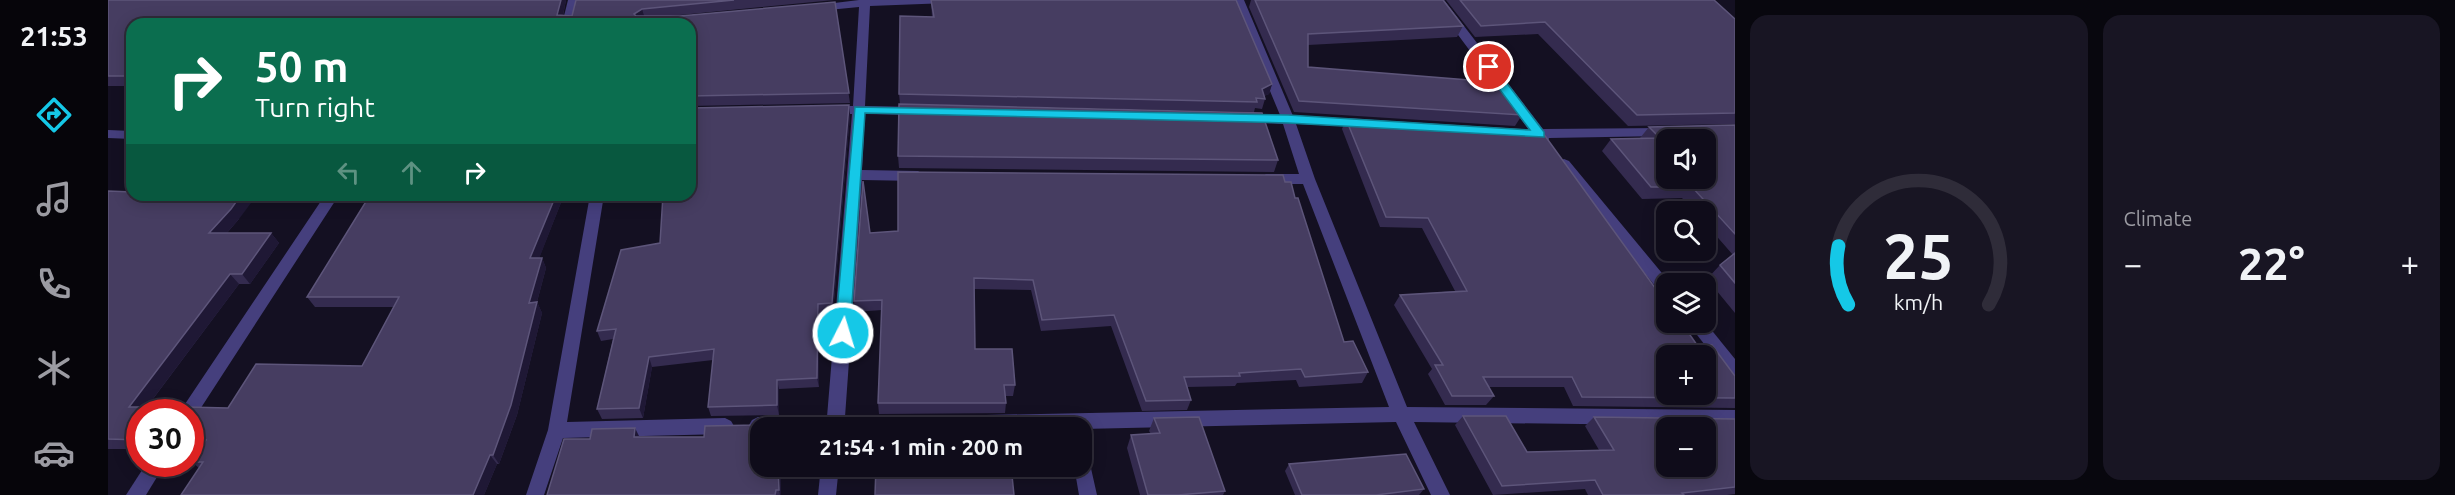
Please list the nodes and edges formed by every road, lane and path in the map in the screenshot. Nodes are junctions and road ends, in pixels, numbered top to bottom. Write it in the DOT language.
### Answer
graph roads {
  1 [pos="574,0"];
  2 [pos="948,0"];
  3 [pos="1238,0"];
  4 [pos="1438,0"];
  5 [pos="865,2"];
  6 [pos="806,9"];
  7 [pos="570,18"];
  8 [pos="814,110"];
  9 [pos="859,110"];
  10 [pos="931,111"];
  11 [pos="1228,117"];
  12 [pos="1288,119"];
  13 [pos="1372,124"];
  14 [pos="1656,131"];
  15 [pos="1515,133"];
  16 [pos="108,134"];
  17 [pos="1539,134"];
  18 [pos="126,135"];
  19 [pos="855,175"];
  20 [pos="927,176"];
  21 [pos="1248,179"];
  22 [pos="1308,179"];
  23 [pos="328,201"];
  24 [pos="596,201"];
  25 [pos="1656,276"];
  26 [pos="1704,333"];
  27 [pos="1735,371"];
  28 [pos="198,399"];
  29 [pos="1401,414"];
  30 [pos="836,417"];
  31 [pos="1735,418"];
  32 [pos="1092,424"];
  33 [pos="750,427"];
  34 [pos="557,430"];
  35 [pos="147,477"];
  36 [pos="829,477"];
  37 [pos="1085,477"];
  38 [pos="135,495"];
  39 [pos="535,495"];
  40 [pos="827,495"];
  41 [pos="1088,495"];
  42 [pos="1441,495"];
  1 -- 7 [label="street"];
  2 -- 5 [label="street"];
  3 -- 12 [label="street"];
  4 -- 17 [label="street"];
  5 -- 6 [label="street"];
  5 -- 9 [label="street"];
  8 -- 9 [label="street"];
  9 -- 10 [label="street"];
  9 -- 19 [label="street"];
  11 -- 12 [label="street"];
  12 -- 13 [label="street"];
  12 -- 22 [label="street"];
  14 -- 17 [label="street"];
  15 -- 17 [label="street"];
  16 -- 18 [label="street"];
  17 -- 25 [label="street"];
  19 -- 20 [label="street"];
  19 -- 30 [label="street"];
  21 -- 22 [label="street"];
  22 -- 29 [label="street"];
  23 -- 28 [label="street"];
  24 -- 34 [label="street"];
  26 -- 27 [label="street"];
  29 -- 31 [label="street"];
  29 -- 32 [label="street"];
  29 -- 42 [label="street"];
  33 -- 34 [label="street"];
  34 -- 39 [label="street"];
  35 -- 38 [label="street"];
  36 -- 40 [label="street"];
  37 -- 41 [label="street"];
}
